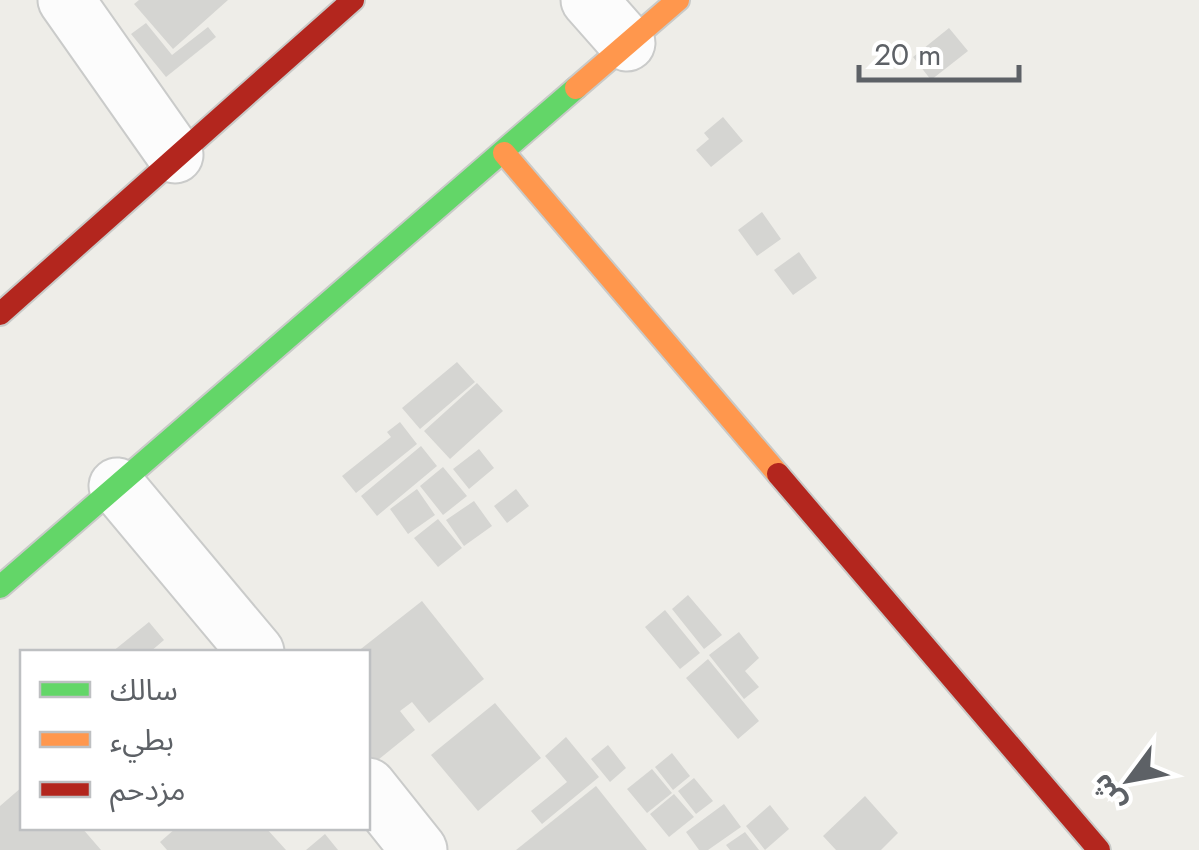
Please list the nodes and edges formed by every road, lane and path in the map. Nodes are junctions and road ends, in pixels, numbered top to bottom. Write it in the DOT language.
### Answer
graph roads {
  1 [pos="66,0"];
  2 [pos="354,0"];
  3 [pos="589,0"];
  4 [pos="678,0"];
  5 [pos="627,43"];
  6 [pos="504,153"];
  7 [pos="175,155"];
  8 [pos="0,314"];
  9 [pos="117,486"];
  10 [pos="0,587"];
  11 [pos="254,650"];
  12 [pos="370,789"];
  13 [pos="419,850"];
  14 [pos="1099,850"];
  1 -- 7 [label="street"];
  2 -- 7 [label="street"];
  3 -- 5 [label="street"];
  4 -- 5 [label="street"];
  5 -- 6 [label="street"];
  6 -- 9 [label="street"];
  6 -- 14 [label="street"];
  7 -- 8 [label="street"];
  9 -- 10 [label="street"];
  9 -- 11 [label="street"];
  12 -- 13 [label="street"];
}
